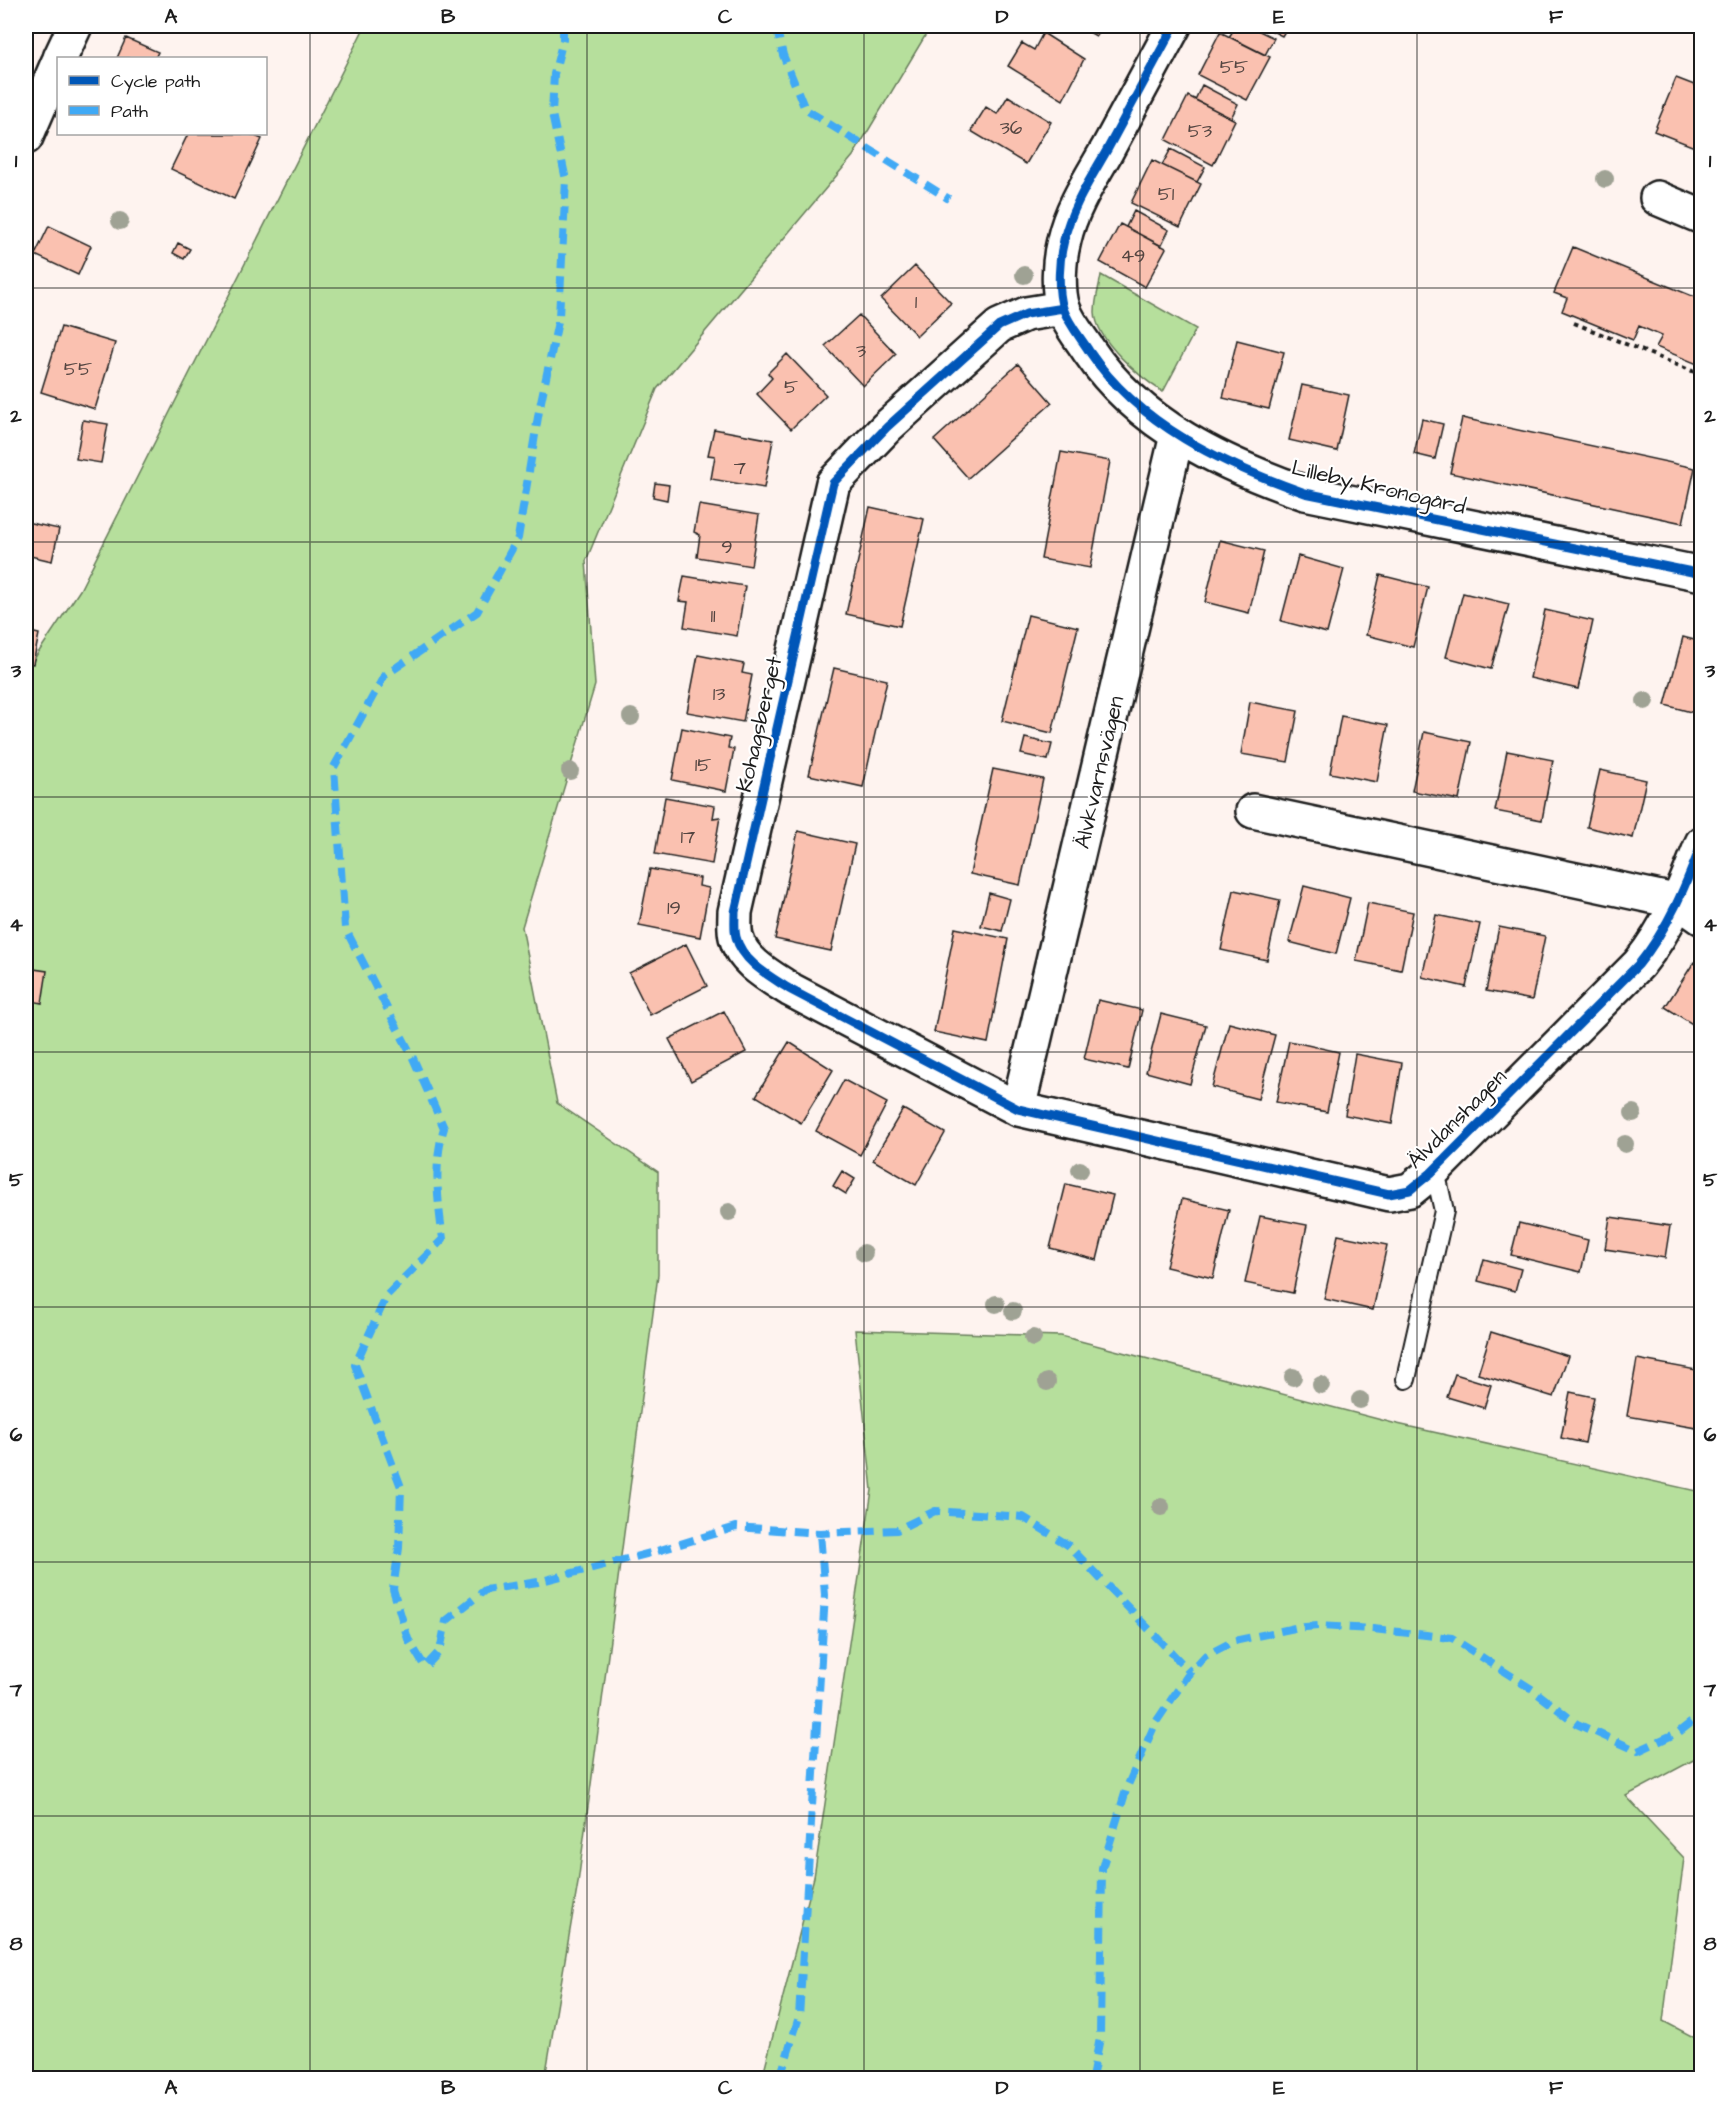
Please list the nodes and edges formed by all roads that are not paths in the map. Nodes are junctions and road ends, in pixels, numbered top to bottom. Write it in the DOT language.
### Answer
graph roads {
  1 [pos="75,26"];
  2 [pos="1174,26"];
  3 [pos="60,57"];
  4 [pos="57,65"];
  5 [pos="26,137"];
  6 [pos="1657,198"];
  7 [pos="1701,217"];
  8 [pos="1063,308"];
  9 [pos="1177,435"];
  10 [pos="1701,574"];
  11 [pos="1253,811"];
  12 [pos="1701,843"];
  13 [pos="1690,910"];
  14 [pos="1018,1109"];
  15 [pos="1431,1173"];
  16 [pos="1406,1379"];
  1 -- 3 [label="street"];
  2 -- 8 [label="street, Lilleby Kronogård"];
  4 -- 5 [label="street"];
  6 -- 7 [label="street"];
  8 -- 9 [label="street, Lilleby Kronogård"];
  8 -- 14 [label="street, Kohagsberget"];
  9 -- 10 [label="street, Lilleby Kronogård"];
  9 -- 14 [label="street, Älvkvarnsvägen"];
  11 -- 13 [label="street"];
  12 -- 13 [label="street, Älvdanshagen"];
  13 -- 15 [label="street, Älvdanshagen"];
  14 -- 15 [label="street, Älvdanshagen"];
  15 -- 16 [label="lane, Älvdanshagen"];
}
